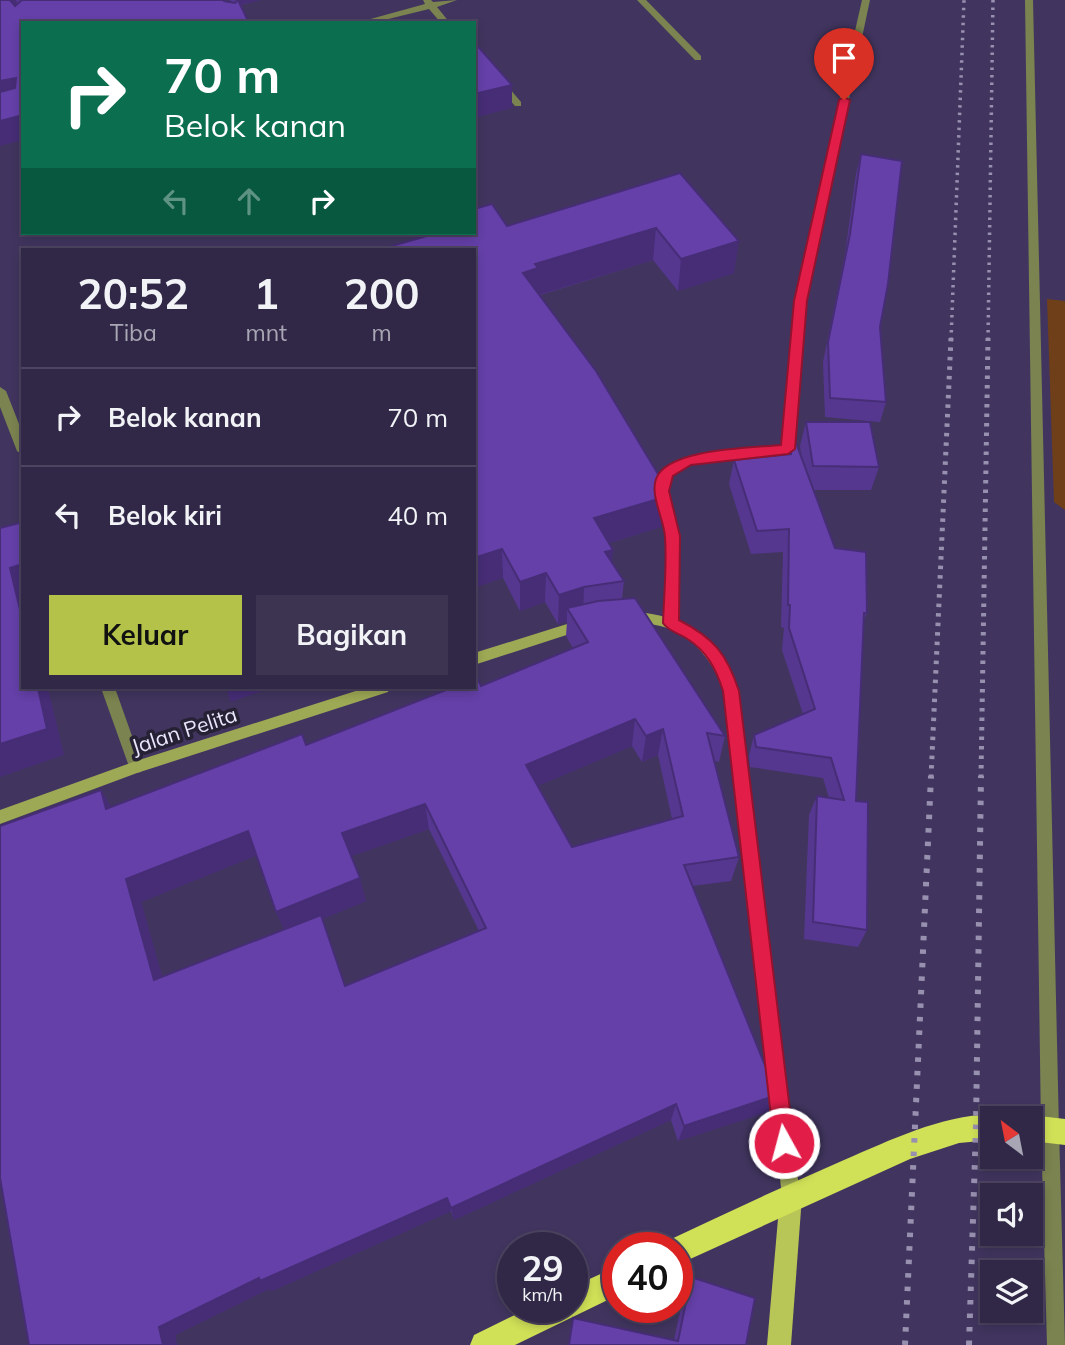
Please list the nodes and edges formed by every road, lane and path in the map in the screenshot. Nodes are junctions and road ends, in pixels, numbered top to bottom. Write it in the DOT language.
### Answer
graph roads {
  1 [pos="453,0"];
  2 [pos="640,0"];
  3 [pos="866,0"];
  4 [pos="1029,0"];
  5 [pos="428,3"];
  6 [pos="367,21"];
  7 [pos="444,21"];
  8 [pos="698,58"];
  9 [pos="492,74"];
  10 [pos="518,104"];
  11 [pos="0,391"];
  12 [pos="21,447"];
  13 [pos="671,623"];
  14 [pos="476,658"];
  15 [pos="108,689"];
  16 [pos="380,689"];
  17 [pos="136,767"];
  18 [pos="0,817"];
  19 [pos="980,1126"];
  20 [pos="1049,1130"];
  21 [pos="790,1196"];
  22 [pos="693,1243"];
  23 [pos="529,1323"];
  24 [pos="484,1345"];
  25 [pos="779,1345"];
  26 [pos="1057,1345"];
  1 -- 5 [label="street"];
  2 -- 8 [label="street"];
  3 -- 13 [label="street"];
  4 -- 20 [label="street"];
  5 -- 6 [label="street"];
  5 -- 7 [label="street"];
  9 -- 10 [label="street"];
  11 -- 12 [label="street"];
  13 -- 14 [label="street"];
  13 -- 21 [label="street"];
  15 -- 17 [label="street"];
  16 -- 17 [label="street, Jalan Pelita"];
  17 -- 18 [label="street, Jalan Pelita"];
  19 -- 21 [label="highway"];
  20 -- 26 [label="street"];
  21 -- 22 [label="highway"];
  21 -- 25 [label="main road"];
  23 -- 24 [label="highway"];
}
